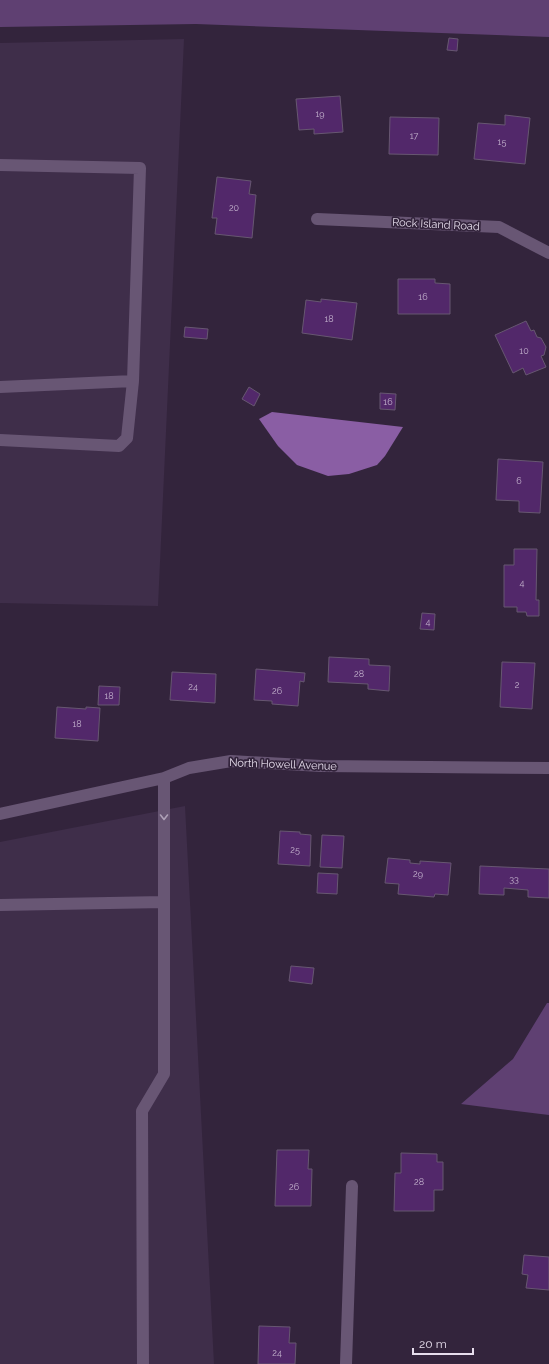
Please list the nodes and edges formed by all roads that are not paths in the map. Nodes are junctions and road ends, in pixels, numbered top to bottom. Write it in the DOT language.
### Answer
graph roads {
  1 [pos="0,165"];
  2 [pos="317,219"];
  3 [pos="549,253"];
  4 [pos="132,381"];
  5 [pos="0,387"];
  6 [pos="0,440"];
  7 [pos="549,768"];
  8 [pos="164,778"];
  9 [pos="0,814"];
  10 [pos="164,902"];
  11 [pos="0,906"];
  12 [pos="352,1186"];
  13 [pos="143,1364"];
  14 [pos="346,1364"];
  1 -- 4 [label="street"];
  2 -- 3 [label="street, Rock Island Road"];
  4 -- 5 [label="street"];
  4 -- 6 [label="street"];
  7 -- 8 [label="street, North Howell Avenue"];
  8 -- 9 [label="street, North Howell Avenue"];
  8 -- 10 [label="street, one-way"];
  10 -- 11 [label="street"];
  10 -- 13 [label="street"];
  12 -- 14 [label="street"];
}
